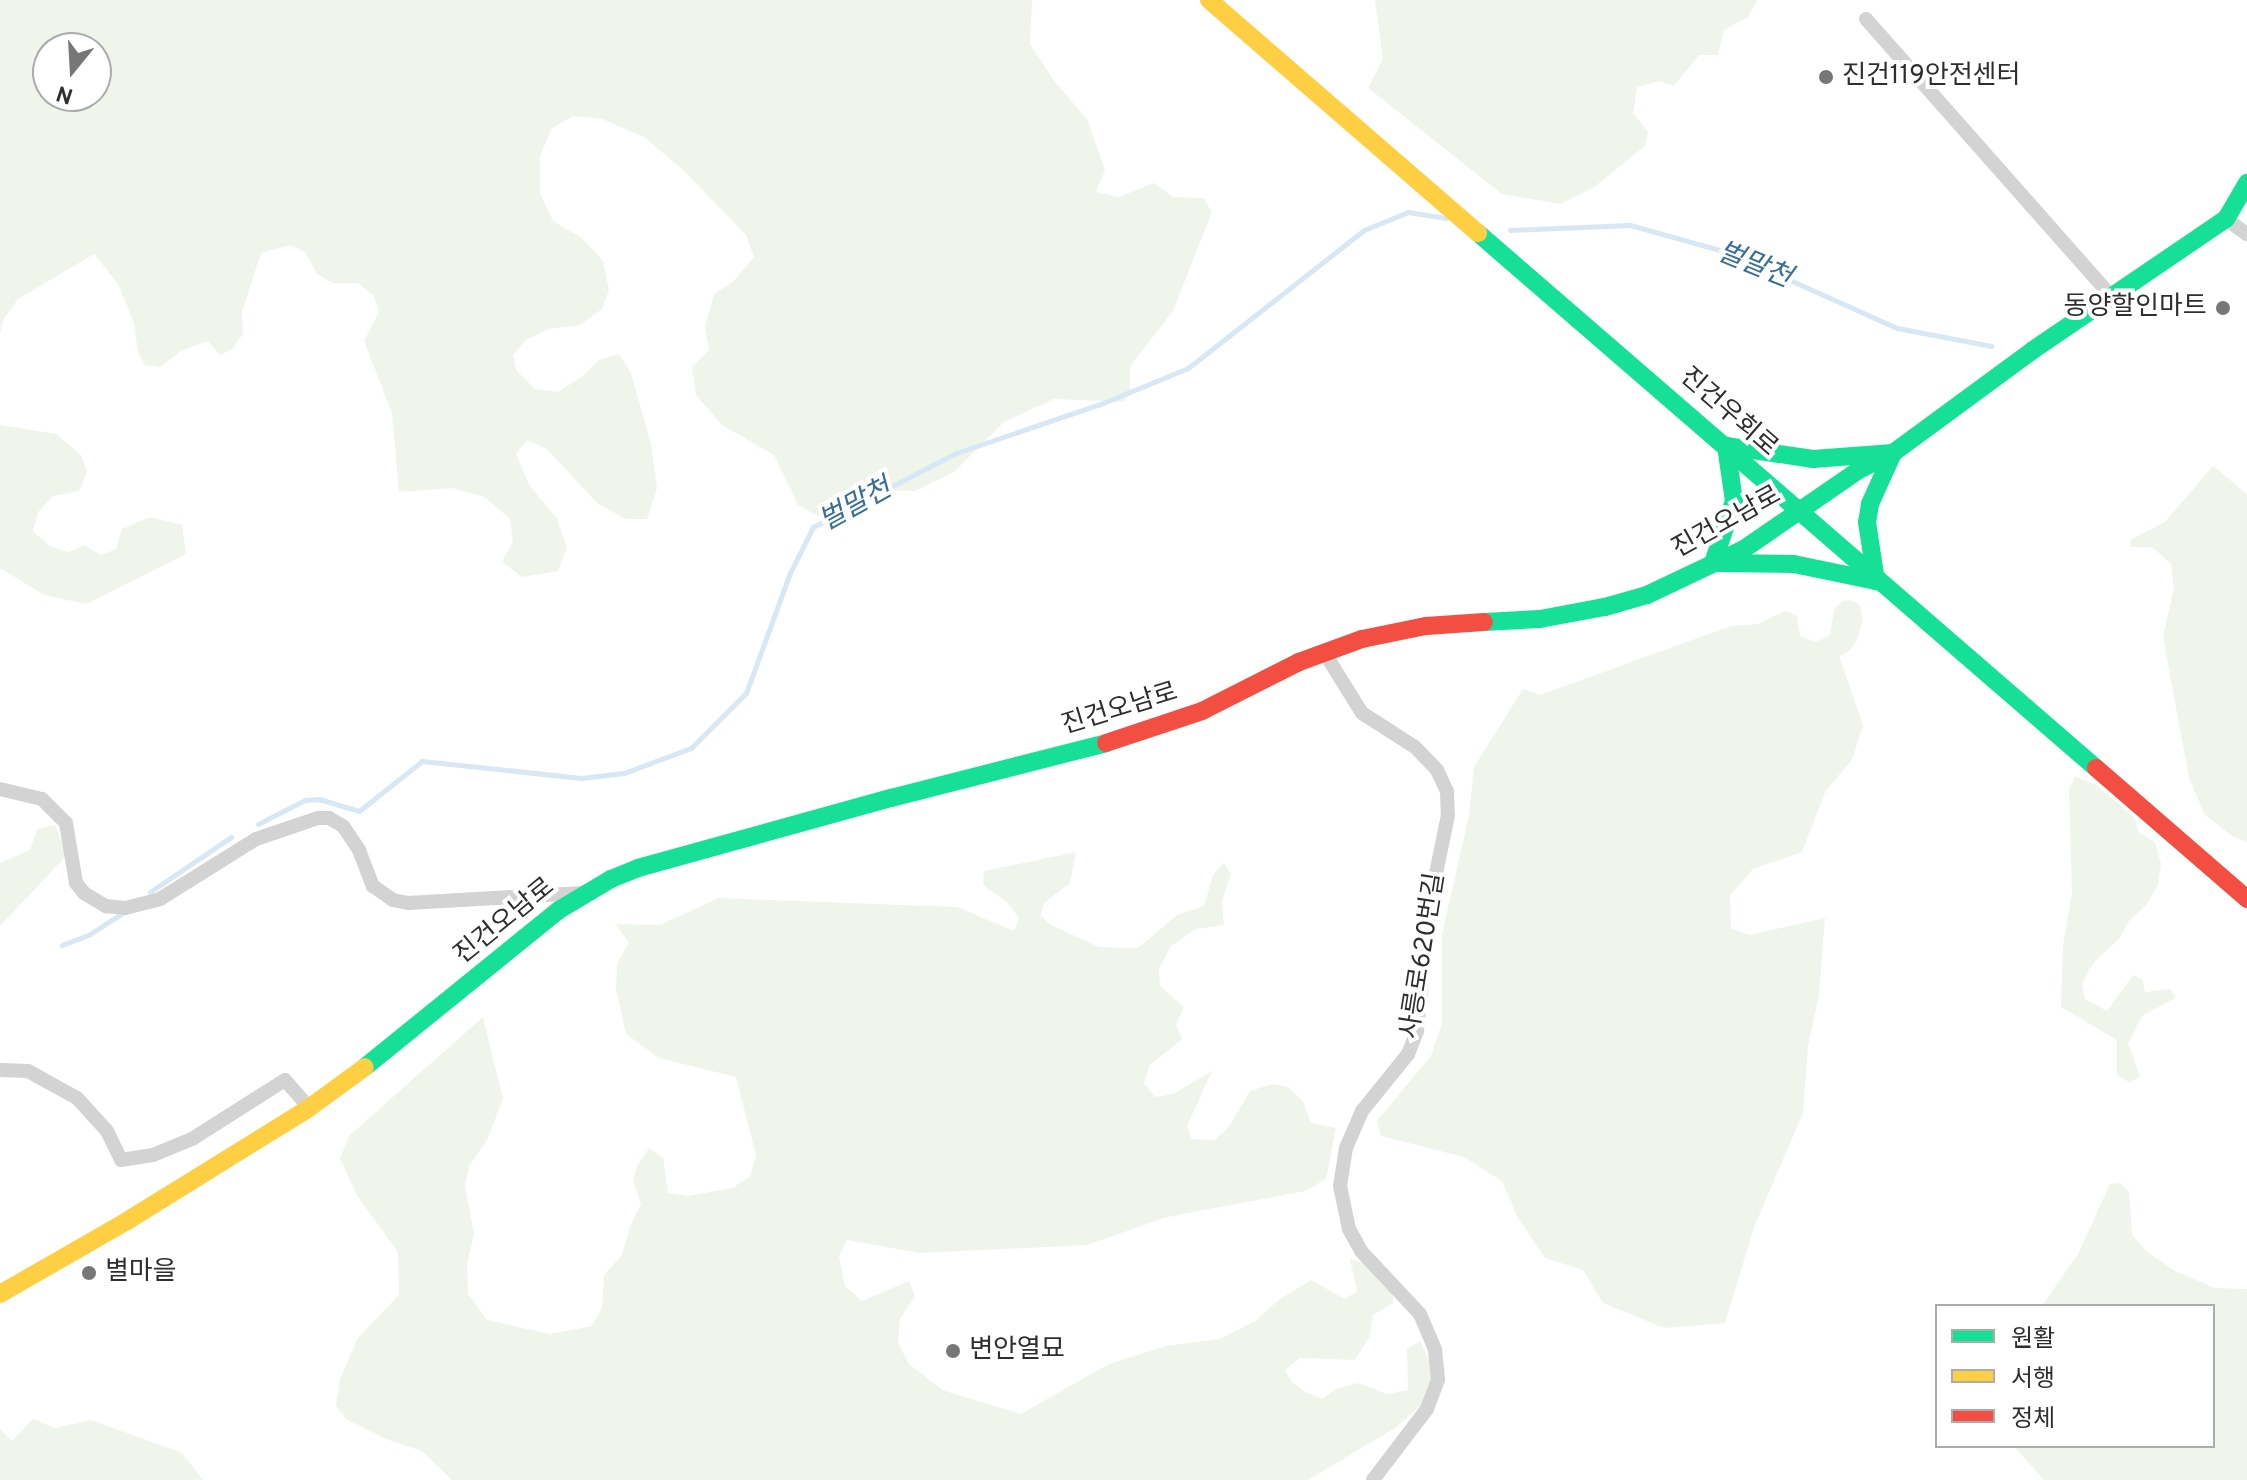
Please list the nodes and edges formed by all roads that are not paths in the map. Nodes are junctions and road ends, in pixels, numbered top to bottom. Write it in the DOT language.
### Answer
graph roads {
  1 [pos="1209,0"];
  2 [pos="1866,19"];
  3 [pos="2247,183"];
  4 [pos="2226,219"];
  5 [pos="2247,234"];
  6 [pos="2113,298"];
  7 [pos="1726,446"];
  8 [pos="1893,453"];
  9 [pos="1801,512"];
  10 [pos="1713,563"];
  11 [pos="1876,581"];
  12 [pos="1324,652"];
  13 [pos="0,789"];
  14 [pos="584,893"];
  15 [pos="2247,899"];
  16 [pos="0,1070"];
  17 [pos="309,1108"];
  18 [pos="0,1294"];
  19 [pos="1373,1480"];
  1 -- 7 [label="main road, 진건우회로"];
  2 -- 6 [label="street"];
  3 -- 4 [label="main road, 진건오남로"];
  4 -- 5 [label="street"];
  4 -- 6 [label="main road, 진건오남로"];
  6 -- 8 [label="main road, 진건오남로"];
  7 -- 8 [label="main road"];
  7 -- 9 [label="main road, 진건우회로"];
  7 -- 10 [label="main road"];
  8 -- 9 [label="main road, 진건오남로"];
  8 -- 11 [label="main road"];
  9 -- 10 [label="main road, 진건오남로"];
  9 -- 11 [label="main road, 진건우회로"];
  10 -- 11 [label="main road"];
  10 -- 12 [label="main road, 진건오남로"];
  11 -- 15 [label="main road, 진건우회로"];
  12 -- 14 [label="main road, 진건오남로"];
  12 -- 19 [label="street, 사릉로620번길"];
  13 -- 14 [label="street"];
  14 -- 17 [label="main road, 진건오남로"];
  16 -- 17 [label="street"];
  17 -- 18 [label="main road, 진건오남로"];
}
